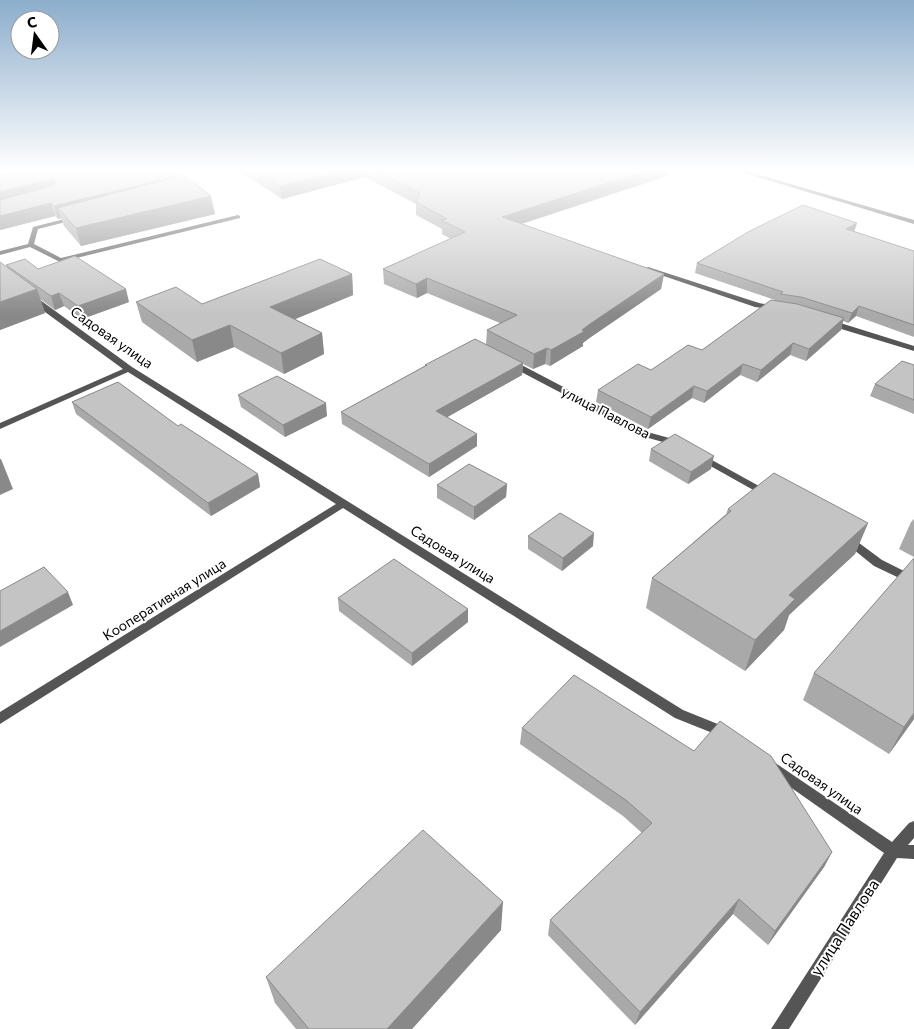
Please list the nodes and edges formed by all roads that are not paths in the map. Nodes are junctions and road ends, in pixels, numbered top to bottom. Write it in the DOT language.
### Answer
graph roads {
  1 [pos="69,219"];
  2 [pos="226,219"];
  3 [pos="31,245"];
  4 [pos="0,253"];
  5 [pos="648,269"];
  6 [pos="23,291"];
  7 [pos="786,310"];
  8 [pos="822,320"];
  9 [pos="914,349"];
  10 [pos="503,359"];
  11 [pos="129,369"];
  12 [pos="0,426"];
  13 [pos="778,500"];
  14 [pos="344,503"];
  15 [pos="838,534"];
  16 [pos="914,581"];
  17 [pos="0,719"];
  18 [pos="736,742"];
  19 [pos="760,758"];
  20 [pos="914,828"];
  21 [pos="893,851"];
  22 [pos="914,852"];
  23 [pos="779,1029"];
  1 -- 3 [label="street"];
  2 -- 3 [label="street"];
  3 -- 4 [label="street"];
  5 -- 7 [label="street"];
  6 -- 11 [label="street, Садовая улица"];
  8 -- 9 [label="street"];
  10 -- 13 [label="street, улица Павлова"];
  11 -- 12 [label="street"];
  11 -- 14 [label="street, Садовая улица"];
  14 -- 17 [label="street, Кооперативная улица"];
  14 -- 18 [label="street, Садовая улица"];
  15 -- 16 [label="street"];
  19 -- 21 [label="street, Садовая улица"];
  20 -- 21 [label="street, улица Павлова"];
  21 -- 22 [label="street"];
  21 -- 23 [label="street, улица Павлова"];
}
